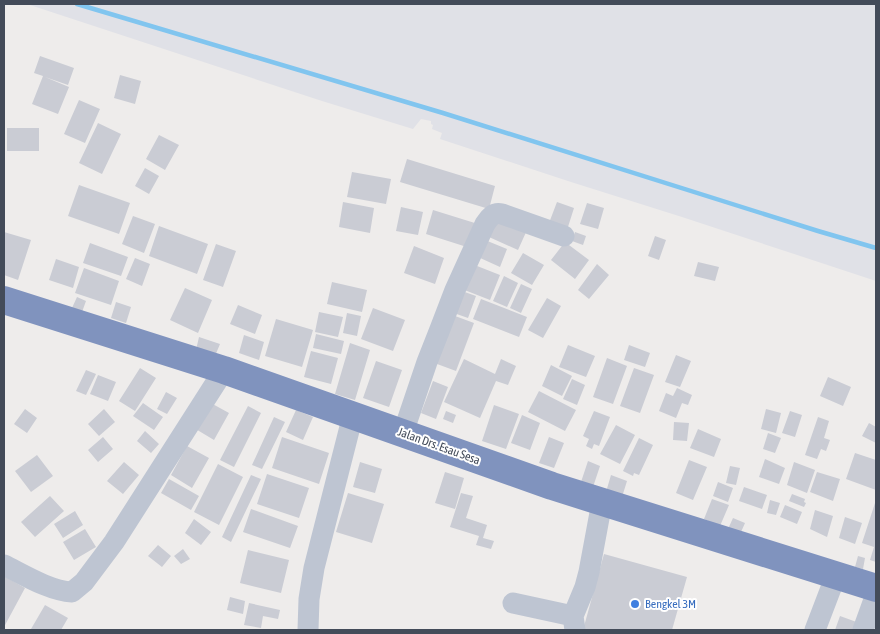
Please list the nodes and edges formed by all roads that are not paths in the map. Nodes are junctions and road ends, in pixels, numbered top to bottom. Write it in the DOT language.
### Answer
graph roads {
  1 [pos="564,236"];
  2 [pos="4,300"];
  3 [pos="224,370"];
  4 [pos="353,415"];
  5 [pos="404,433"];
  6 [pos="602,502"];
  7 [pos="4,565"];
  8 [pos="836,575"];
  9 [pos="876,588"];
  10 [pos="876,594"];
  11 [pos="513,603"];
  12 [pos="574,623"];
  13 [pos="876,626"];
  14 [pos="308,630"];
  15 [pos="815,630"];
  16 [pos="863,630"];
  17 [pos="875,630"];
  1 -- 5 [label="street"];
  2 -- 3 [label="highway, Jalan Drs. Esau Sesa"];
  3 -- 4 [label="highway, Jalan Drs. Esau Sesa"];
  3 -- 7 [label="street"];
  4 -- 5 [label="highway, Jalan Drs. Esau Sesa"];
  4 -- 14 [label="street"];
  5 -- 6 [label="highway, Jalan Drs. Esau Sesa"];
  6 -- 8 [label="highway, Jalan Drs. Esau Sesa"];
  6 -- 12 [label="street"];
  8 -- 9 [label="highway, Jalan Drs. Esau Sesa"];
  8 -- 15 [label="street"];
  10 -- 16 [label="street"];
  11 -- 12 [label="street"];
  13 -- 17 [label="street"];
}
